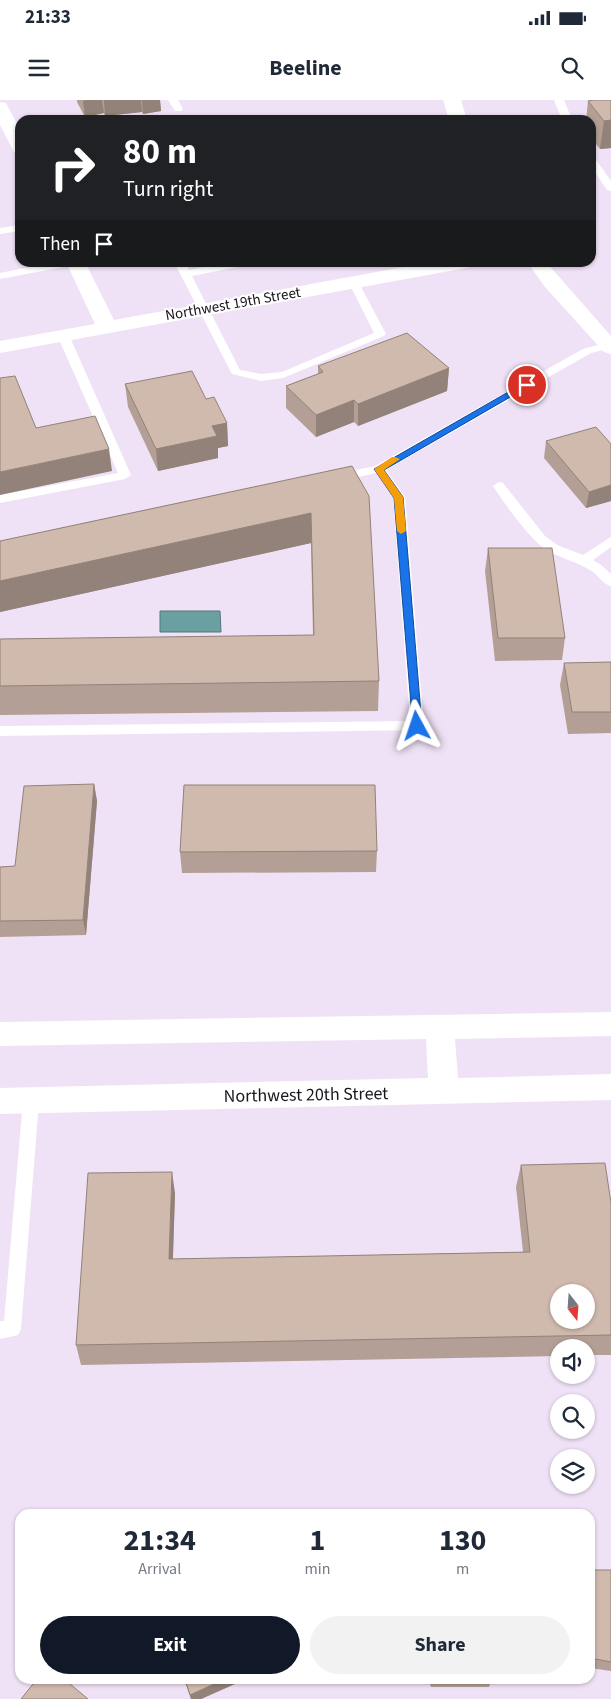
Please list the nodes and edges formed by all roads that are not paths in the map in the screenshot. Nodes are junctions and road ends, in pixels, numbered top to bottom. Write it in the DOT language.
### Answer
graph roads {
  1 [pos="452,100"];
  2 [pos="559,100"];
  3 [pos="0,107"];
  4 [pos="456,115"];
  5 [pos="565,115"];
  6 [pos="15,138"];
  7 [pos="596,167"];
  8 [pos="611,169"];
  9 [pos="599,171"];
  10 [pos="611,188"];
  11 [pos="15,229"];
  12 [pos="0,231"];
  13 [pos="48,267"];
  14 [pos="77,267"];
  15 [pos="182,267"];
  16 [pos="222,267"];
  17 [pos="439,267"];
  18 [pos="540,267"];
  19 [pos="185,274"];
  20 [pos="0,276"];
  21 [pos="354,283"];
  22 [pos="204,309"];
  23 [pos="107,327"];
  24 [pos="63,335"];
  25 [pos="610,346"];
  26 [pos="0,347"];
  27 [pos="379,469"];
  28 [pos="321,481"];
  29 [pos="499,486"];
  30 [pos="0,499"];
  31 [pos="611,542"];
  32 [pos="584,561"];
  33 [pos="611,582"];
  34 [pos="0,731"];
  35 [pos="611,1024"];
  36 [pos="440,1028"];
  37 [pos="0,1034"];
  38 [pos="611,1087"];
  39 [pos="444,1092"];
  40 [pos="0,1101"];
  41 [pos="31,1101"];
  42 [pos="0,1330"];
  1 -- 4 [label="street"];
  2 -- 5 [label="lane"];
  3 -- 6 [label="street"];
  7 -- 9 [label="lane"];
  8 -- 9 [label="lane"];
  9 -- 10 [label="lane"];
  11 -- 12 [label="lane"];
  13 -- 20 [label="lane"];
  14 -- 23 [label="street"];
  15 -- 19 [label="lane"];
  16 -- 19 [label="lane"];
  17 -- 21 [label="street, Northwest 19th Street"];
  18 -- 25 [label="street"];
  19 -- 22 [label="lane"];
  21 -- 22 [label="street, Northwest 19th Street"];
  21 -- 22 [label="lane"];
  22 -- 23 [label="street, Northwest 19th Street"];
  23 -- 24 [label="street, Northwest 19th Street"];
  24 -- 26 [label="street, Northwest 19th Street"];
  24 -- 30 [label="lane"];
  25 -- 27 [label="lane"];
  27 -- 28 [label="lane"];
  27 -- 34 [label="lane"];
  29 -- 32 [label="lane"];
  31 -- 32 [label="lane"];
  32 -- 33 [label="lane"];
  35 -- 36 [label="street"];
  36 -- 37 [label="street"];
  36 -- 39 [label="street"];
  38 -- 39 [label="street, Northwest 20th Street"];
  39 -- 41 [label="street, Northwest 20th Street"];
  40 -- 41 [label="street, Northwest 20th Street"];
  41 -- 42 [label="lane"];
}
